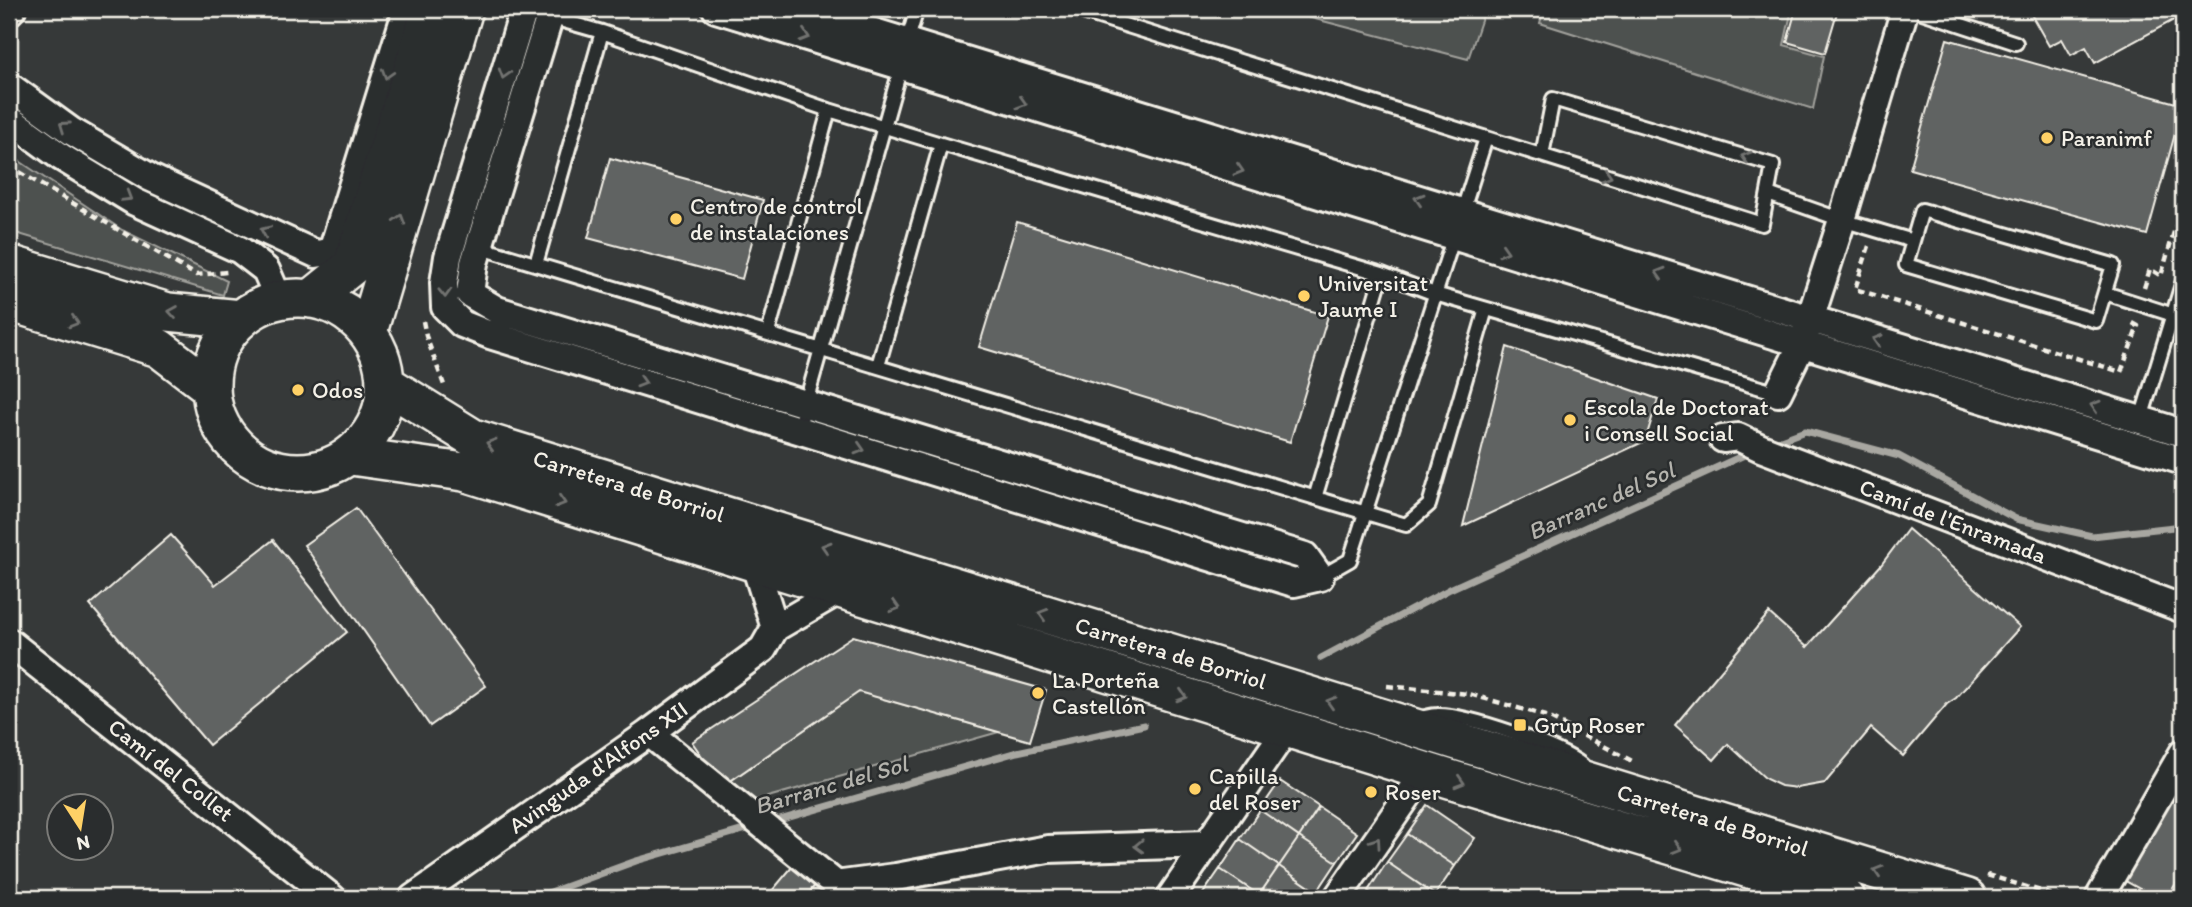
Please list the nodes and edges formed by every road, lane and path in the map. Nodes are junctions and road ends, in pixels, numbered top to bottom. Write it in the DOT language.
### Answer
graph roads {
  1 [pos="407,9"];
  2 [pos="431,9"];
  3 [pos="464,9"];
  4 [pos="524,9"];
  5 [pos="716,9"];
  6 [pos="799,9"];
  7 [pos="917,9"];
  8 [pos="1073,9"];
  9 [pos="1905,9"];
  10 [pos="1913,9"];
  11 [pos="544,11"];
  12 [pos="602,32"];
  13 [pos="2016,43"];
  14 [pos="904,54"];
  15 [pos="9,86"];
  16 [pos="829,110"];
  17 [pos="9,119"];
  18 [pos="884,125"];
  19 [pos="1486,138"];
  20 [pos="941,144"];
  21 [pos="1542,155"];
  22 [pos="9,166"];
  23 [pos="1768,194"];
  24 [pos="1842,220"];
  25 [pos="1458,224"];
  26 [pos="453,239"];
  27 [pos="1913,241"];
  28 [pos="479,247"];
  29 [pos="240,250"];
  30 [pos="9,264"];
  31 [pos="536,264"];
  32 [pos="1382,274"];
  33 [pos="2183,281"];
  34 [pos="2105,293"];
  35 [pos="1436,294"];
  36 [pos="295,299"];
  37 [pos="9,302"];
  38 [pos="1486,309"];
  39 [pos="422,313"];
  40 [pos="2178,316"];
  41 [pos="1811,318"];
  42 [pos="241,319"];
  43 [pos="368,332"];
  44 [pos="768,333"];
  45 [pos="1802,344"];
  46 [pos="822,349"];
  47 [pos="878,366"];
  48 [pos="386,384"];
  49 [pos="210,387"];
  50 [pos="446,390"];
  51 [pos="1778,393"];
  52 [pos="805,404"];
  53 [pos="798,430"];
  54 [pos="2137,433"];
  55 [pos="2183,433"];
  56 [pos="1723,439"];
  57 [pos="351,456"];
  58 [pos="2183,461"];
  59 [pos="1315,498"];
  60 [pos="1365,513"];
  61 [pos="754,562"];
  62 [pos="1320,577"];
  63 [pos="840,590"];
  64 [pos="2183,609"];
  65 [pos="775,628"];
  66 [pos="9,642"];
  67 [pos="1383,685"];
  68 [pos="1287,728"];
  69 [pos="649,733"];
  70 [pos="2183,753"];
  71 [pos="1640,765"];
  72 [pos="1425,771"];
  73 [pos="1207,844"];
  74 [pos="896,877"];
  75 [pos="1975,886"];
  76 [pos="845,892"];
  77 [pos="332,898"];
  78 [pos="412,898"];
  79 [pos="871,898"];
  80 [pos="1170,898"];
  81 [pos="1337,898"];
  82 [pos="1846,898"];
  83 [pos="2064,898"];
  84 [pos="2099,898"];
  1 -- 15 [label="street, one-way"];
  2 -- 36 [label="main road"];
  43 -- 3 [label="main road, one-way"];
  4 -- 26 [label="street, one-way"];
  5 -- 14 [label="street, one-way"];
  6 -- 14 [label="street"];
  7 -- 14 [label="lane"];
  8 -- 19 [label="lane"];
  9 -- 24 [label="street"];
  10 -- 13 [label="lane"];
  11 -- 12 [label="lane"];
  11 -- 28 [label="street"];
  12 -- 16 [label="lane"];
  12 -- 31 [label="lane"];
  14 -- 18 [label="lane"];
  14 -- 25 [label="street"];
  16 -- 18 [label="lane"];
  16 -- 44 [label="lane"];
  17 -- 29 [label="street, one-way"];
  18 -- 20 [label="lane"];
  18 -- 46 [label="lane"];
  19 -- 21 [label="lane"];
  19 -- 25 [label="lane"];
  20 -- 32 [label="lane"];
  20 -- 47 [label="lane"];
  21 -- 23 [label="lane, one-way"];
  23 -- 21 [label="lane, one-way"];
  22 -- 29 [label="path"];
  23 -- 24 [label="lane"];
  24 -- 27 [label="lane"];
  24 -- 41 [label="street"];
  25 -- 35 [label="lane"];
  41 -- 25 [label="street, one-way"];
  25 -- 45 [label="street, one-way"];
  26 -- 28 [label="lane"];
  26 -- 53 [label="street, one-way"];
  27 -- 34 [label="lane"];
  27 -- 34 [label="lane"];
  28 -- 31 [label="lane"];
  28 -- 52 [label="street"];
  29 -- 36 [label="street"];
  42 -- 30 [label="main road, one-way"];
  31 -- 44 [label="lane"];
  32 -- 35 [label="lane"];
  32 -- 59 [label="lane"];
  33 -- 40 [label="lane"];
  34 -- 40 [label="lane"];
  35 -- 38 [label="lane"];
  35 -- 60 [label="lane"];
  36 -- 42 [label="main road"];
  36 -- 43 [label="main road"];
  37 -- 49 [label="main road, one-way"];
  38 -- 51 [label="lane"];
  38 -- 60 [label="lane"];
  39 -- 50 [label="path"];
  40 -- 54 [label="lane"];
  41 -- 45 [label="street"];
  54 -- 41 [label="street, one-way"];
  42 -- 49 [label="main road"];
  43 -- 48 [label="main road"];
  44 -- 46 [label="lane"];
  45 -- 51 [label="street"];
  45 -- 54 [label="street"];
  46 -- 47 [label="lane"];
  46 -- 52 [label="lane"];
  47 -- 59 [label="lane"];
  48 -- 57 [label="main road"];
  75 -- 48 [label="main road, Carretera de Borriol, one-way"];
  49 -- 57 [label="main road"];
  52 -- 53 [label="lane"];
  52 -- 62 [label="street"];
  53 -- 62 [label="street, one-way"];
  54 -- 55 [label="street"];
  54 -- 58 [label="street"];
  56 -- 64 [label="street, Camí de l'Enramada"];
  57 -- 61 [label="main road, Carretera de Borriol, one-way"];
  59 -- 60 [label="lane"];
  60 -- 62 [label="lane"];
  61 -- 63 [label="main road, Carretera de Borriol"];
  61 -- 65 [label="street"];
  63 -- 65 [label="street, Avinguda d'Alfons XII"];
  63 -- 68 [label="main road, Carretera de Borriol, one-way"];
  65 -- 69 [label="street, Avinguda d'Alfons XII"];
  66 -- 77 [label="street, Camí del Collet"];
  67 -- 71 [label="path"];
  68 -- 72 [label="main road, Carretera de Borriol"];
  68 -- 73 [label="street"];
  69 -- 76 [label="street"];
  69 -- 78 [label="street, Avinguda d'Alfons XII"];
  70 -- 84 [label="street"];
  81 -- 72 [label="street, one-way"];
  72 -- 82 [label="main road, Carretera de Borriol, one-way"];
  73 -- 74 [label="street, one-way"];
  73 -- 80 [label="street"];
  74 -- 76 [label="street"];
  74 -- 79 [label="street"];
  75 -- 83 [label="path"];
}
